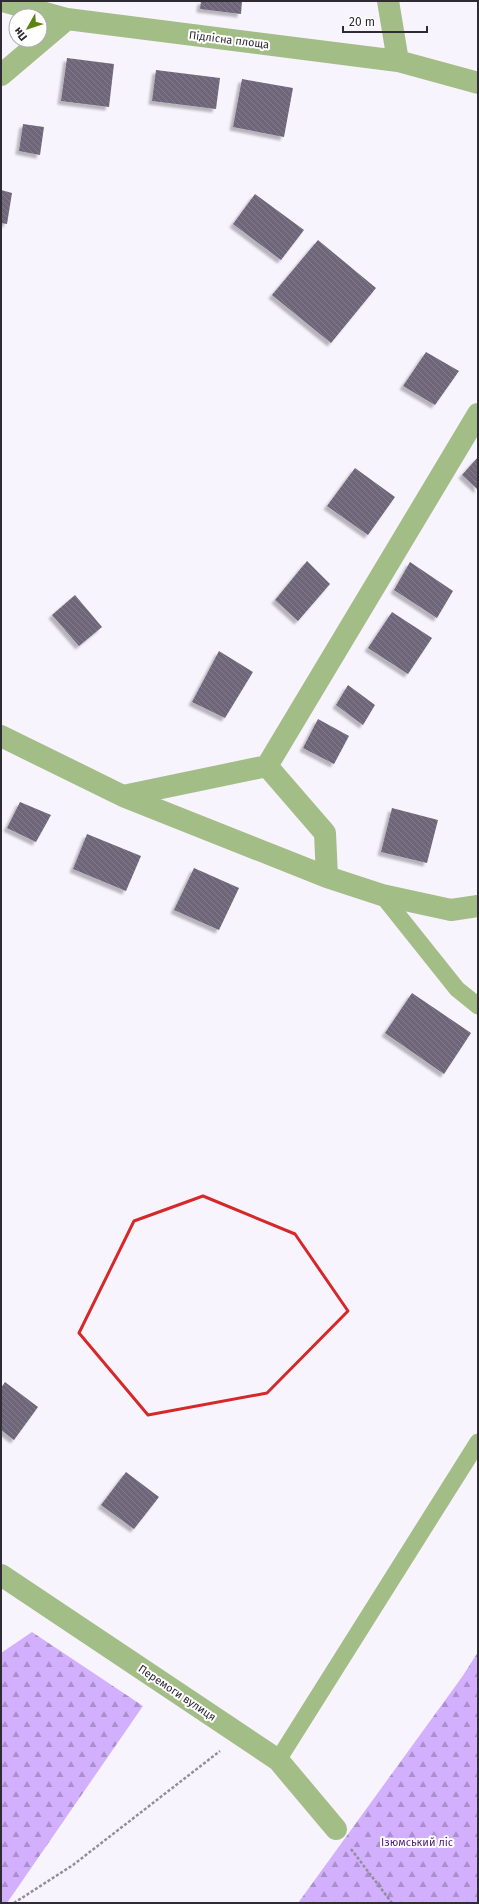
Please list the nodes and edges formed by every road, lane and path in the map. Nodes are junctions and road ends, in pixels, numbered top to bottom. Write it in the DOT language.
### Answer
graph roads {
  1 [pos="2,1"];
  2 [pos="388,1"];
  3 [pos="67,19"];
  4 [pos="398,61"];
  5 [pos="1,75"];
  6 [pos="478,83"];
  7 [pos="478,414"];
  8 [pos="1,736"];
  9 [pos="268,766"];
  10 [pos="123,796"];
  11 [pos="327,877"];
  12 [pos="382,895"];
  13 [pos="478,906"];
  14 [pos="478,1006"];
  15 [pos="478,1442"];
  16 [pos="1,1575"];
  17 [pos="241,1735"];
  18 [pos="278,1760"];
  19 [pos="336,1829"];
  20 [pos="14,1903"];
  21 [pos="392,1903"];
  1 -- 3 [label="street, Підлісна площа"];
  2 -- 4 [label="street"];
  3 -- 4 [label="street, Підлісна площа"];
  3 -- 5 [label="street"];
  4 -- 6 [label="street, Підлісна площа"];
  7 -- 9 [label="street"];
  8 -- 10 [label="street"];
  9 -- 10 [label="street"];
  9 -- 11 [label="street"];
  10 -- 11 [label="street"];
  11 -- 12 [label="street"];
  12 -- 13 [label="street"];
  12 -- 14 [label="lane"];
  15 -- 18 [label="lane"];
  16 -- 17 [label="street, Перемоги вулиця"];
  17 -- 18 [label="street, Перемоги вулиця"];
  17 -- 20 [label="path"];
  18 -- 19 [label="street, Перемоги вулиця"];
  19 -- 21 [label="path"];
}
